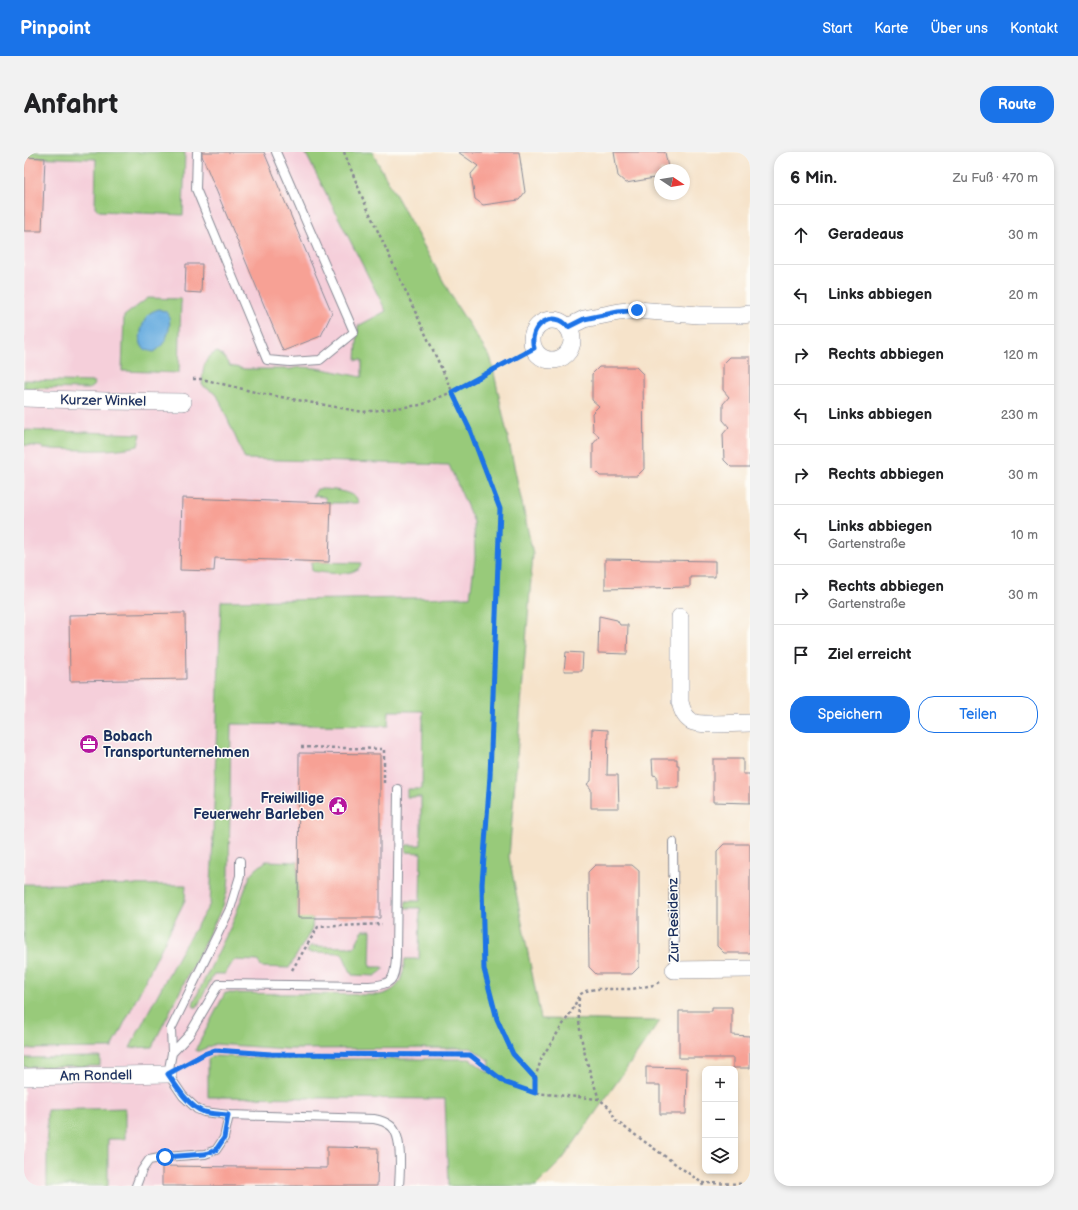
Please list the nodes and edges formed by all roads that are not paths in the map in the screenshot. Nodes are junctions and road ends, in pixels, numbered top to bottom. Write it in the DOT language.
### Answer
graph roads {
  1 [pos="197,152"];
  2 [pos="276,152"];
  3 [pos="750,314"];
  4 [pos="568,327"];
  5 [pos="24,398"];
  6 [pos="183,402"];
  7 [pos="680,617"];
  8 [pos="750,723"];
  9 [pos="398,788"];
  10 [pos="673,842"];
  11 [pos="240,861"];
  12 [pos="750,969"];
  13 [pos="674,970"];
  14 [pos="172,1053"];
  15 [pos="168,1074"];
  16 [pos="24,1076"];
  17 [pos="228,1115"];
  18 [pos="136,1186"];
  19 [pos="399,1186"];
  1 -- 2 [label="lane"];
  3 -- 4 [label="street"];
  4 -- 4 [label="street"];
  5 -- 6 [label="street, Kurzer Winkel"];
  7 -- 8 [label="street"];
  9 -- 14 [label="lane"];
  10 -- 13 [label="lane, Zur Residenz"];
  11 -- 14 [label="lane"];
  12 -- 13 [label="street, Zur Residenz"];
  14 -- 15 [label="lane"];
  15 -- 16 [label="street, Am Rondell"];
  15 -- 17 [label="lane"];
  17 -- 18 [label="lane"];
  17 -- 19 [label="lane"];
}
